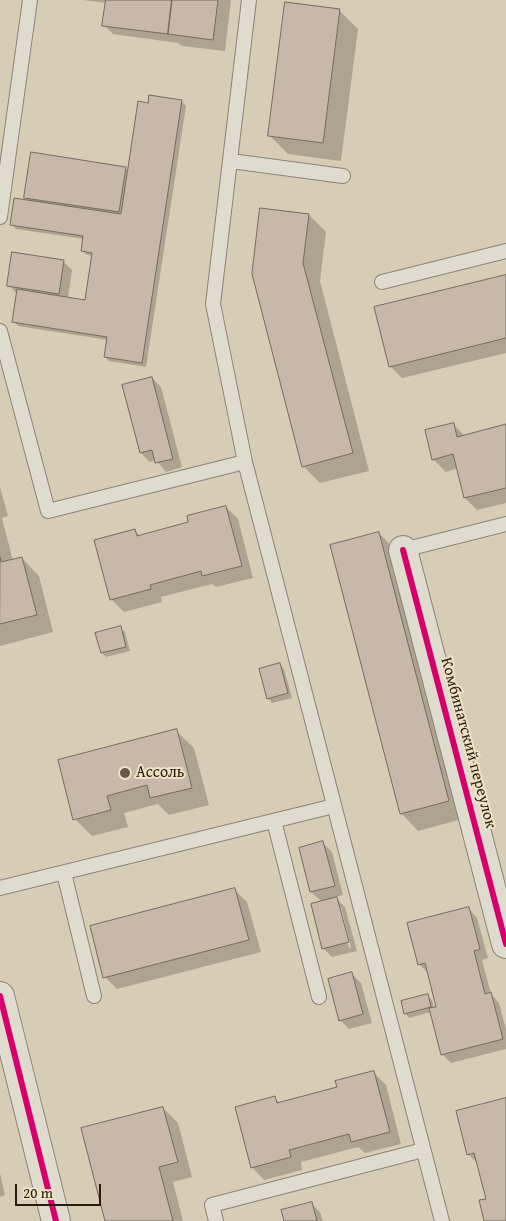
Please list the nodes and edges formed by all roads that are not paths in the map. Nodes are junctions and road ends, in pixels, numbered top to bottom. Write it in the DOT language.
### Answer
graph roads {
  1 [pos="30,0"];
  2 [pos="249,0"];
  3 [pos="231,162"];
  4 [pos="343,176"];
  5 [pos="0,217"];
  6 [pos="506,251"];
  7 [pos="382,282"];
  8 [pos="0,330"];
  9 [pos="245,462"];
  10 [pos="506,524"];
  11 [pos="403,550"];
  12 [pos="334,806"];
  13 [pos="274,821"];
  14 [pos="64,873"];
  15 [pos="0,888"];
  16 [pos="506,944"];
  17 [pos="0,996"];
  18 [pos="94,996"];
  19 [pos="319,997"];
  20 [pos="423,1150"];
  21 [pos="56,1221"];
  22 [pos="216,1221"];
  23 [pos="442,1221"];
  1 -- 5 [label="lane"];
  2 -- 3 [label="lane"];
  3 -- 4 [label="lane"];
  3 -- 9 [label="lane"];
  6 -- 7 [label="lane"];
  8 -- 9 [label="lane"];
  9 -- 12 [label="lane"];
  10 -- 11 [label="lane"];
  11 -- 16 [label="street, Комбинатский переулок"];
  12 -- 13 [label="lane"];
  12 -- 20 [label="lane"];
  13 -- 14 [label="lane"];
  13 -- 19 [label="lane"];
  14 -- 15 [label="lane"];
  14 -- 18 [label="lane"];
  17 -- 21 [label="street"];
  20 -- 22 [label="lane"];
  20 -- 23 [label="lane"];
}
